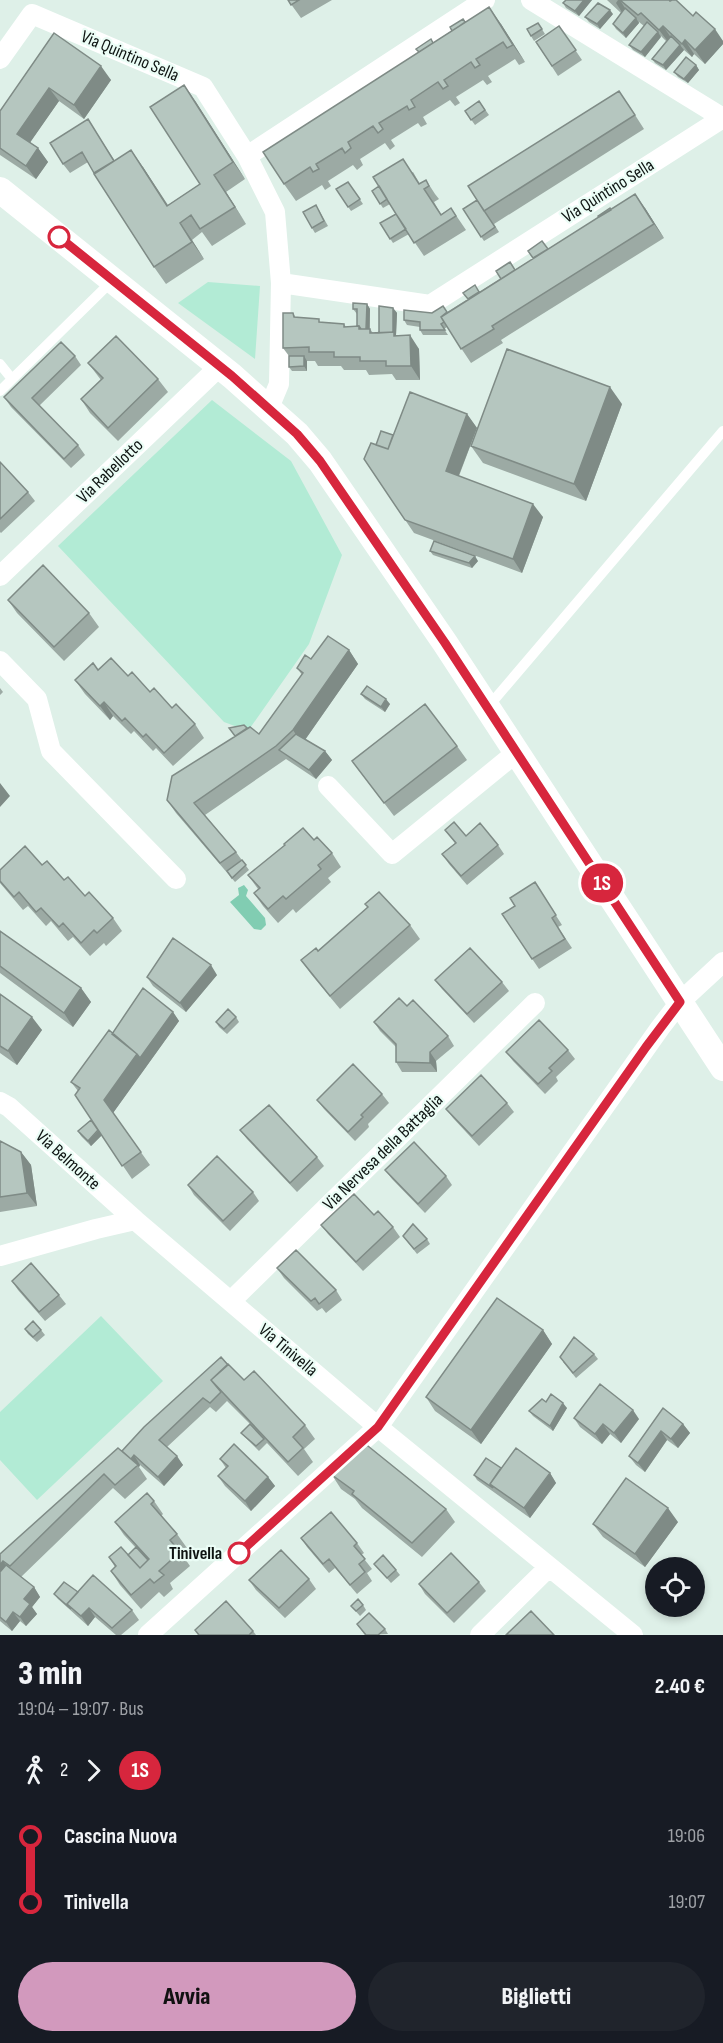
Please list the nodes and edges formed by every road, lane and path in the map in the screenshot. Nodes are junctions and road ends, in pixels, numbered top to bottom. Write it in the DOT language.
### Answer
graph roads {
  1 [pos="485,0"];
  2 [pos="531,0"];
  3 [pos="0,59"];
  4 [pos="247,156"];
  5 [pos="0,190"];
  6 [pos="114,280"];
  7 [pos="281,283"];
  8 [pos="0,364"];
  9 [pos="220,366"];
  10 [pos="12,379"];
  11 [pos="0,391"];
  12 [pos="269,408"];
  13 [pos="723,431"];
  14 [pos="0,576"];
  15 [pos="0,661"];
  16 [pos="487,708"];
  17 [pos="517,752"];
  18 [pos="328,786"];
  19 [pos="176,879"];
  20 [pos="723,962"];
  21 [pos="680,1002"];
  22 [pos="535,1003"];
  23 [pos="723,1068"];
  24 [pos="0,1102"];
  25 [pos="135,1220"];
  26 [pos="0,1256"];
  27 [pos="231,1301"];
  28 [pos="378,1427"];
  29 [pos="549,1568"];
  30 [pos="630,1634"];
  31 [pos="148,1635"];
  32 [pos="480,1635"];
  1 -- 4 [label="street"];
  2 -- 7 [label="street, Via Quintino Sella"];
  3 -- 4 [label="street, Via Quintino Sella"];
  4 -- 7 [label="street, Via Quintino Sella"];
  5 -- 6 [label="street"];
  6 -- 9 [label="street"];
  6 -- 10 [label="lane"];
  7 -- 12 [label="street, Via Quintino Sella"];
  8 -- 10 [label="lane"];
  9 -- 12 [label="street"];
  9 -- 14 [label="street, Via Rabellotto"];
  10 -- 11 [label="lane"];
  12 -- 16 [label="street"];
  13 -- 16 [label="lane"];
  15 -- 19 [label="street"];
  16 -- 17 [label="street"];
  17 -- 18 [label="street"];
  17 -- 21 [label="street"];
  20 -- 21 [label="street"];
  21 -- 23 [label="street"];
  21 -- 28 [label="street"];
  22 -- 27 [label="street, Via Nervesa della Battaglia"];
  24 -- 25 [label="street, Via Belmonte"];
  25 -- 26 [label="street"];
  25 -- 27 [label="street, Via Tinivella"];
  27 -- 28 [label="street, Via Tinivella"];
  28 -- 29 [label="street, Via Tinivella"];
  28 -- 31 [label="street"];
  29 -- 30 [label="street, Via Tinivella"];
  29 -- 32 [label="street"];
}
